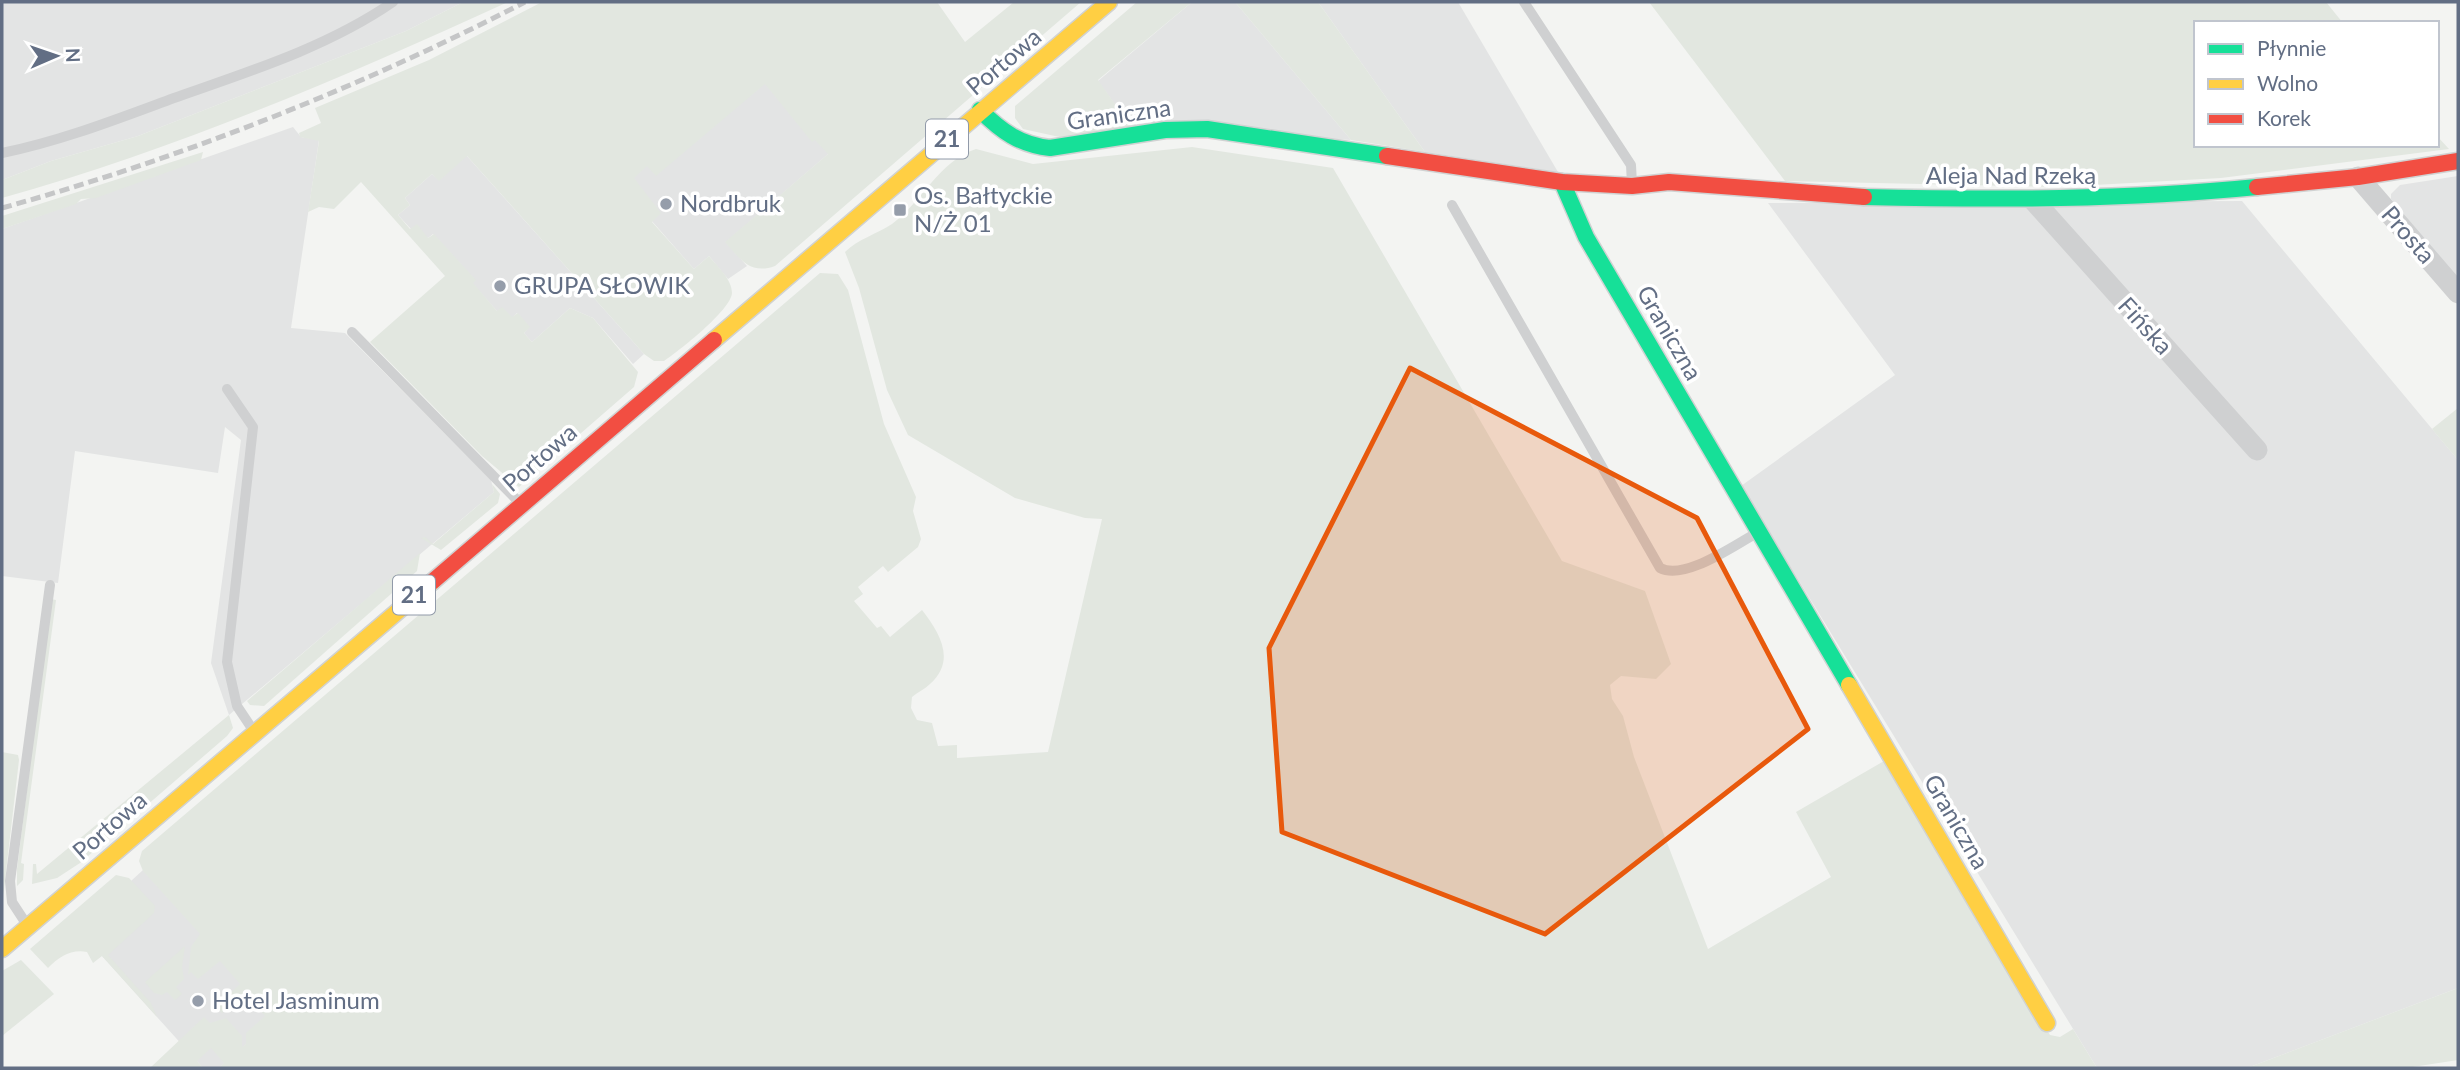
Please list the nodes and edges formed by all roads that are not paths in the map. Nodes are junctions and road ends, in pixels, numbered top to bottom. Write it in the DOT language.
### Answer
graph roads {
  1 [pos="393,2"];
  2 [pos="1109,2"];
  3 [pos="1524,2"];
  4 [pos="980,110"];
  5 [pos="2,153"];
  6 [pos="2458,161"];
  7 [pos="2358,177"];
  8 [pos="1562,182"];
  9 [pos="1632,186"];
  10 [pos="2034,201"];
  11 [pos="1452,205"];
  12 [pos="2458,293"];
  13 [pos="352,332"];
  14 [pos="227,389"];
  15 [pos="2257,450"];
  16 [pos="521,505"];
  17 [pos="1760,532"];
  18 [pos="50,585"];
  19 [pos="255,732"];
  20 [pos="28,926"];
  21 [pos="2,949"];
  22 [pos="2047,1023"];
  1 -- 5 [label="lane"];
  2 -- 4 [label="street, Portowa / 21"];
  3 -- 9 [label="lane"];
  4 -- 8 [label="street, Graniczna"];
  4 -- 16 [label="street, Portowa / 21"];
  6 -- 7 [label="street, Aleja Nad Rzeką"];
  7 -- 10 [label="street, Aleja Nad Rzeką"];
  7 -- 12 [label="street, Prosta"];
  8 -- 9 [label="street, Aleja Nad Rzeką"];
  8 -- 17 [label="street, Graniczna"];
  9 -- 10 [label="street, Aleja Nad Rzeką"];
  10 -- 15 [label="street, Fińska"];
  11 -- 17 [label="lane"];
  13 -- 16 [label="lane"];
  14 -- 19 [label="lane"];
  16 -- 19 [label="street, Portowa / 21"];
  17 -- 22 [label="street, Graniczna"];
  18 -- 20 [label="lane"];
  19 -- 20 [label="street, Portowa / 21"];
  20 -- 21 [label="street, Portowa / 21"];
}
